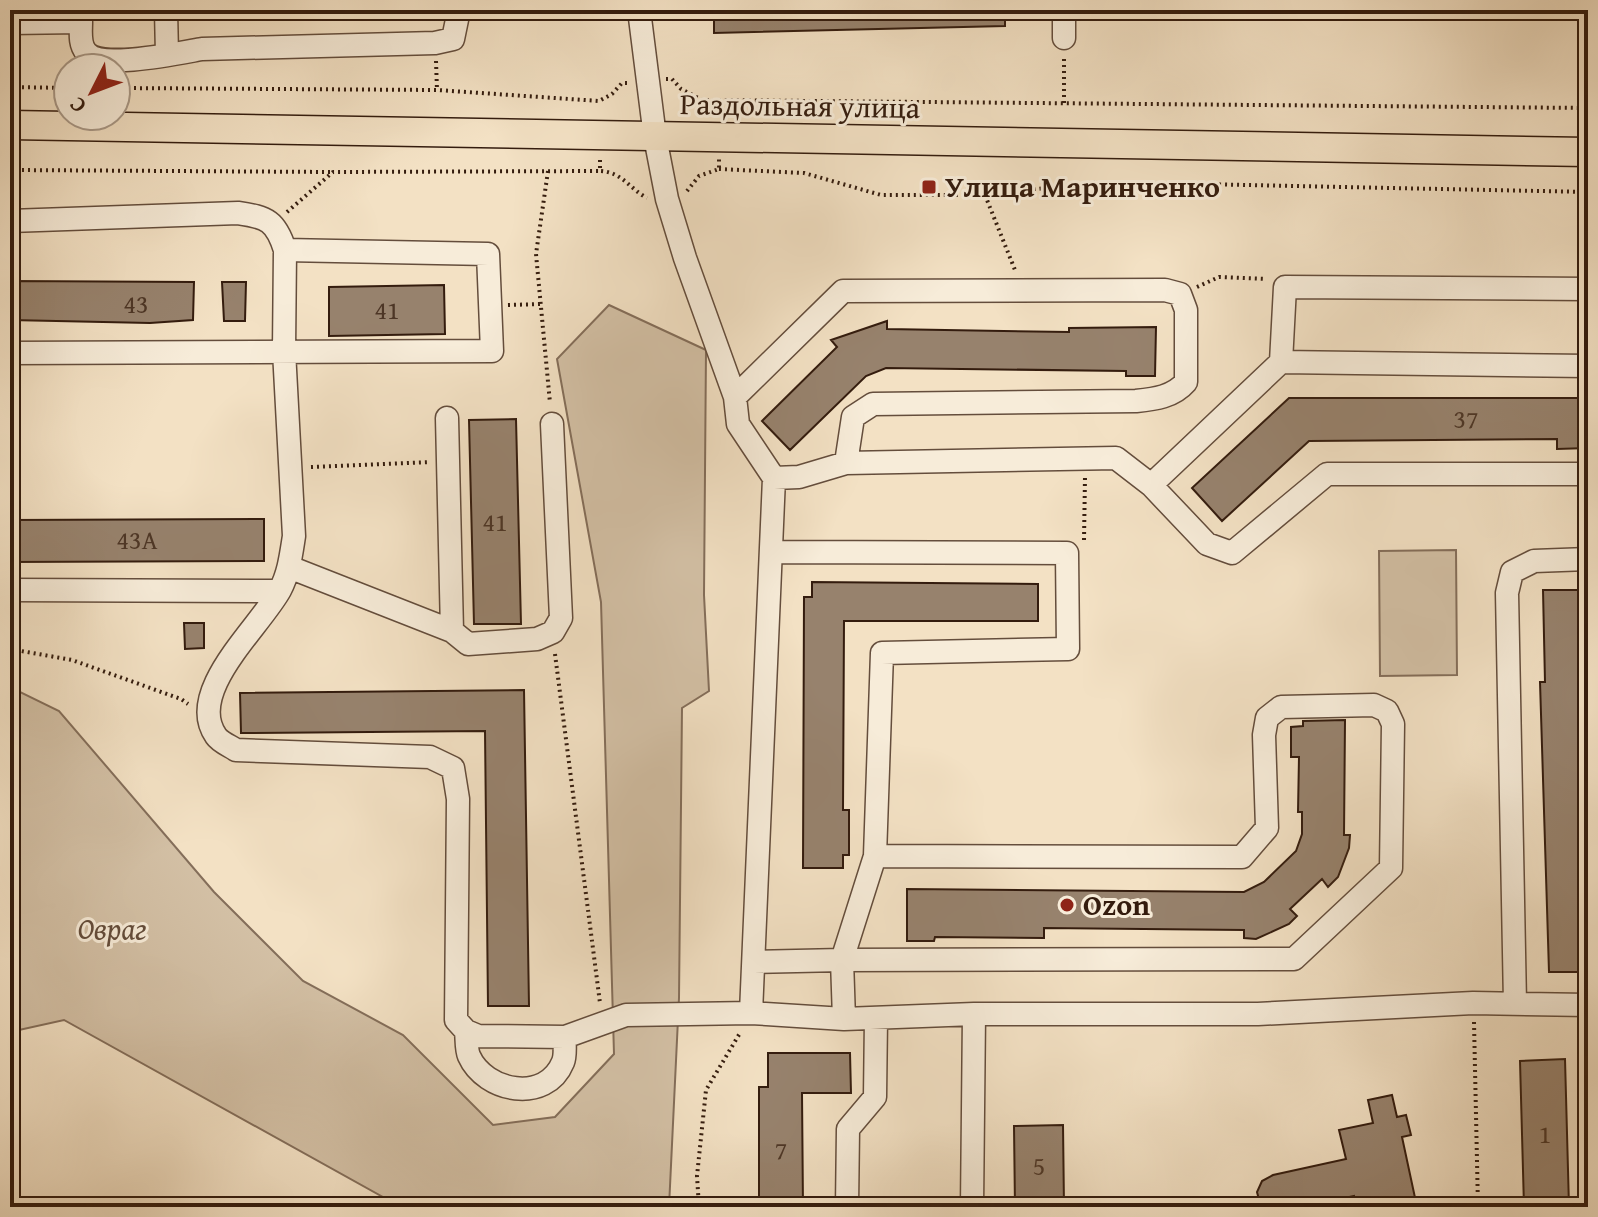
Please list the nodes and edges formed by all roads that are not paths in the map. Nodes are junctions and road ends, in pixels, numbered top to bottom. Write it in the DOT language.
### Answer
graph roads {
  1 [pos="166,10"];
  2 [pos="459,10"];
  3 [pos="639,10"];
  4 [pos="1064,10"];
  5 [pos="84,16"];
  6 [pos="10,23"];
  7 [pos="1064,38"];
  8 [pos="167,55"];
  9 [pos="10,125"];
  10 [pos="655,137"];
  11 [pos="1588,152"];
  12 [pos="10,221"];
  13 [pos="285,250"];
  14 [pos="1588,289"];
  15 [pos="284,351"];
  16 [pos="10,353"];
  17 [pos="1281,362"];
  18 [pos="1588,366"];
  19 [pos="735,397"];
  20 [pos="447,418"];
  21 [pos="552,424"];
  22 [pos="846,463"];
  23 [pos="1588,474"];
  24 [pos="774,478"];
  25 [pos="1151,485"];
  26 [pos="772,552"];
  27 [pos="1588,559"];
  28 [pos="289,567"];
  29 [pos="10,590"];
  30 [pos="279,591"];
  31 [pos="452,631"];
  32 [pos="875,856"];
  33 [pos="842,960"];
  34 [pos="754,962"];
  35 [pos="1515,1003"];
  36 [pos="1588,1005"];
  37 [pos="751,1013"];
  38 [pos="974,1014"];
  39 [pos="876,1018"];
  40 [pos="844,1019"];
  41 [pos="466,1031"];
  42 [pos="565,1037"];
  43 [pos="847,1207"];
  44 [pos="972,1207"];
  1 -- 8 [label="street"];
  2 -- 8 [label="street"];
  3 -- 10 [label="street"];
  4 -- 7 [label="street"];
  5 -- 6 [label="street"];
  5 -- 8 [label="street"];
  9 -- 10 [label="main road, Раздольная улица"];
  10 -- 11 [label="main road, Раздольная улица"];
  10 -- 19 [label="street"];
  12 -- 13 [label="street"];
  13 -- 15 [label="street"];
  13 -- 15 [label="street"];
  14 -- 17 [label="street"];
  15 -- 16 [label="street"];
  15 -- 28 [label="street"];
  17 -- 18 [label="street"];
  17 -- 25 [label="street"];
  19 -- 22 [label="street"];
  19 -- 24 [label="street"];
  20 -- 31 [label="street"];
  21 -- 31 [label="street"];
  22 -- 24 [label="street"];
  22 -- 25 [label="street"];
  23 -- 25 [label="street"];
  24 -- 26 [label="street"];
  26 -- 32 [label="street"];
  26 -- 34 [label="street"];
  27 -- 35 [label="street"];
  28 -- 30 [label="street"];
  28 -- 31 [label="street"];
  29 -- 30 [label="street"];
  30 -- 41 [label="street"];
  32 -- 33 [label="street"];
  32 -- 33 [label="street"];
  33 -- 34 [label="street"];
  33 -- 40 [label="street"];
  34 -- 37 [label="street"];
  35 -- 36 [label="street"];
  35 -- 38 [label="street"];
  37 -- 40 [label="street"];
  37 -- 42 [label="street"];
  38 -- 39 [label="street"];
  38 -- 44 [label="street"];
  39 -- 40 [label="street"];
  39 -- 43 [label="street"];
  41 -- 42 [label="street"];
  41 -- 42 [label="street"];
}
